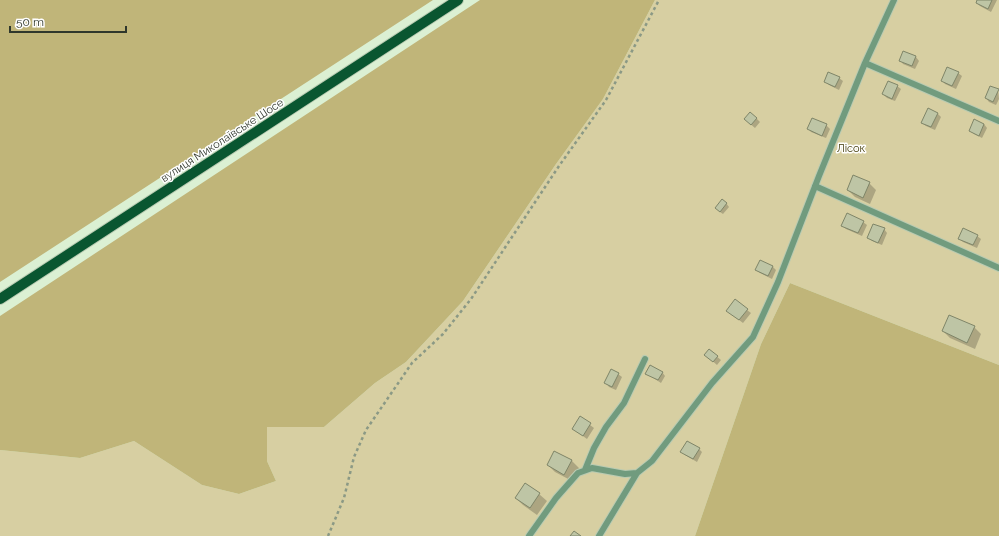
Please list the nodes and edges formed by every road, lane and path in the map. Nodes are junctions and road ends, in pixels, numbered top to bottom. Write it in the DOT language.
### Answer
graph roads {
  1 [pos="458,0"];
  2 [pos="659,0"];
  3 [pos="894,0"];
  4 [pos="865,63"];
  5 [pos="999,121"];
  6 [pos="815,186"];
  7 [pos="999,268"];
  8 [pos="0,299"];
  9 [pos="645,359"];
  10 [pos="585,470"];
  11 [pos="638,473"];
  12 [pos="328,536"];
  13 [pos="528,536"];
  14 [pos="599,536"];
  1 -- 8 [label="main road, вулиця Миколаївське Шосе"];
  2 -- 12 [label="path"];
  3 -- 4 [label="lane"];
  4 -- 5 [label="lane"];
  4 -- 6 [label="lane"];
  6 -- 7 [label="lane"];
  6 -- 11 [label="lane"];
  9 -- 10 [label="lane"];
  10 -- 11 [label="lane"];
  10 -- 13 [label="lane"];
  11 -- 14 [label="lane"];
}
